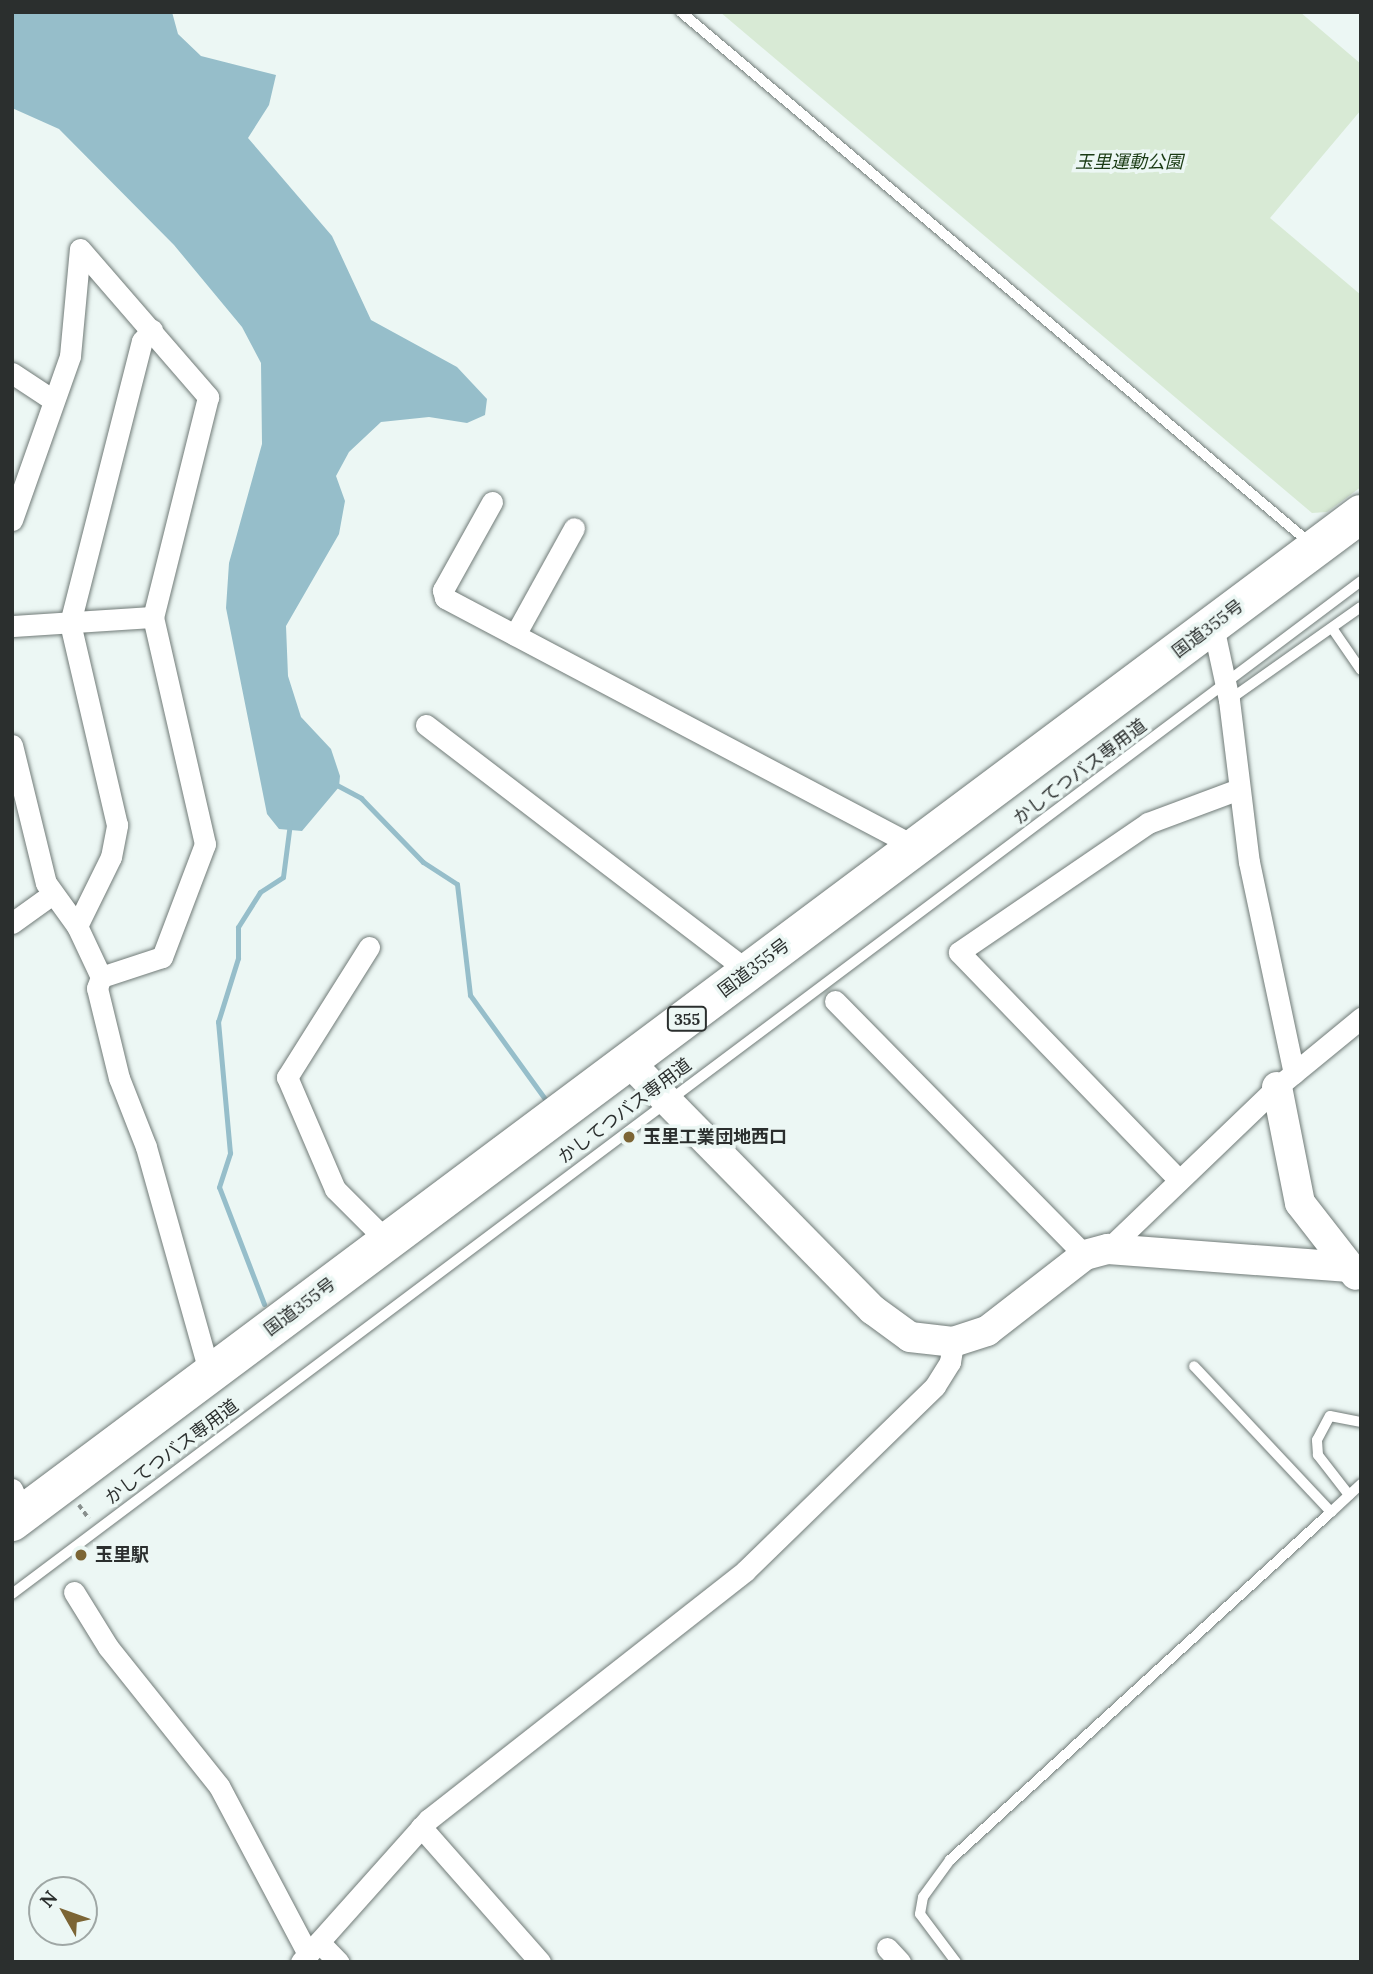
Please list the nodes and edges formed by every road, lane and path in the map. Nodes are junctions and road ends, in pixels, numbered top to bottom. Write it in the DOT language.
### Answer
graph roads {
  1 [pos="681,12"];
  2 [pos="152,330"];
  3 [pos="12,373"];
  4 [pos="53,400"];
  5 [pos="492,502"];
  6 [pos="1361,514"];
  7 [pos="12,520"];
  8 [pos="574,528"];
  9 [pos="1316,548"];
  10 [pos="1361,581"];
  11 [pos="1361,607"];
  12 [pos="153,617"];
  13 [pos="70,623"];
  14 [pos="12,626"];
  15 [pos="1213,626"];
  16 [pos="1332,628"];
  17 [pos="515,635"];
  18 [pos="1361,670"];
  19 [pos="1227,692"];
  20 [pos="426,725"];
  21 [pos="12,745"];
  22 [pos="1239,789"];
  23 [pos="916,847"];
  24 [pos="51,895"];
  25 [pos="12,923"];
  26 [pos="77,926"];
  27 [pos="369,947"];
  28 [pos="749,972"];
  29 [pos="101,977"];
  30 [pos="835,1001"];
  31 [pos="1361,1018"];
  32 [pos="630,1063"];
  33 [pos="1285,1080"];
  34 [pos="668,1101"];
  35 [pos="1177,1178"];
  36 [pos="388,1242"];
  37 [pos="1097,1252"];
  38 [pos="1355,1273"];
  39 [pos="953,1342"];
  40 [pos="1194,1366"];
  41 [pos="210,1374"];
  42 [pos="1361,1422"];
  43 [pos="1361,1484"];
  44 [pos="1349,1495"];
  45 [pos="16,1508"];
  46 [pos="1331,1512"];
  47 [pos="74,1592"];
  48 [pos="12,1594"];
  49 [pos="421,1828"];
  50 [pos="309,1952"];
  51 [pos="338,1962"];
  52 [pos="540,1962"];
  53 [pos="956,1962"];
  1 -- 9 [label="lane"];
  2 -- 4 [label="street"];
  2 -- 12 [label="street"];
  2 -- 13 [label="street"];
  3 -- 4 [label="street"];
  4 -- 7 [label="street"];
  5 -- 17 [label="street"];
  6 -- 9 [label="highway, 国道355号 / 355"];
  8 -- 17 [label="street"];
  9 -- 15 [label="highway, 国道355号 / 355"];
  10 -- 19 [label="lane, かしてつバス専用道"];
  11 -- 16 [label="lane"];
  12 -- 13 [label="street"];
  12 -- 29 [label="street"];
  13 -- 14 [label="street"];
  13 -- 26 [label="street"];
  15 -- 19 [label="street"];
  15 -- 23 [label="highway, 国道355号 / 355"];
  16 -- 18 [label="lane"];
  16 -- 19 [label="lane"];
  17 -- 23 [label="street"];
  19 -- 22 [label="street"];
  19 -- 34 [label="lane, かしてつバス専用道"];
  20 -- 28 [label="street"];
  21 -- 24 [label="street"];
  22 -- 33 [label="street"];
  22 -- 35 [label="street"];
  23 -- 28 [label="highway, 国道355号 / 355"];
  24 -- 25 [label="street"];
  24 -- 26 [label="street"];
  26 -- 29 [label="street"];
  27 -- 36 [label="street"];
  28 -- 32 [label="highway, 国道355号 / 355"];
  29 -- 41 [label="street"];
  30 -- 37 [label="street"];
  31 -- 33 [label="street"];
  32 -- 34 [label="street"];
  32 -- 36 [label="highway, 国道355号 / 355"];
  33 -- 35 [label="street"];
  33 -- 38 [label="street"];
  34 -- 39 [label="street"];
  34 -- 48 [label="lane, かしてつバス専用道"];
  35 -- 37 [label="street"];
  36 -- 41 [label="highway, 国道355号 / 355"];
  37 -- 38 [label="street"];
  37 -- 39 [label="street"];
  39 -- 49 [label="street"];
  40 -- 46 [label="lane"];
  41 -- 45 [label="highway, 国道355号 / 355"];
  42 -- 44 [label="lane"];
  43 -- 44 [label="lane"];
  44 -- 46 [label="lane"];
  46 -- 53 [label="lane"];
  47 -- 50 [label="street"];
  49 -- 50 [label="street"];
  49 -- 52 [label="street"];
  50 -- 51 [label="street"];
}
